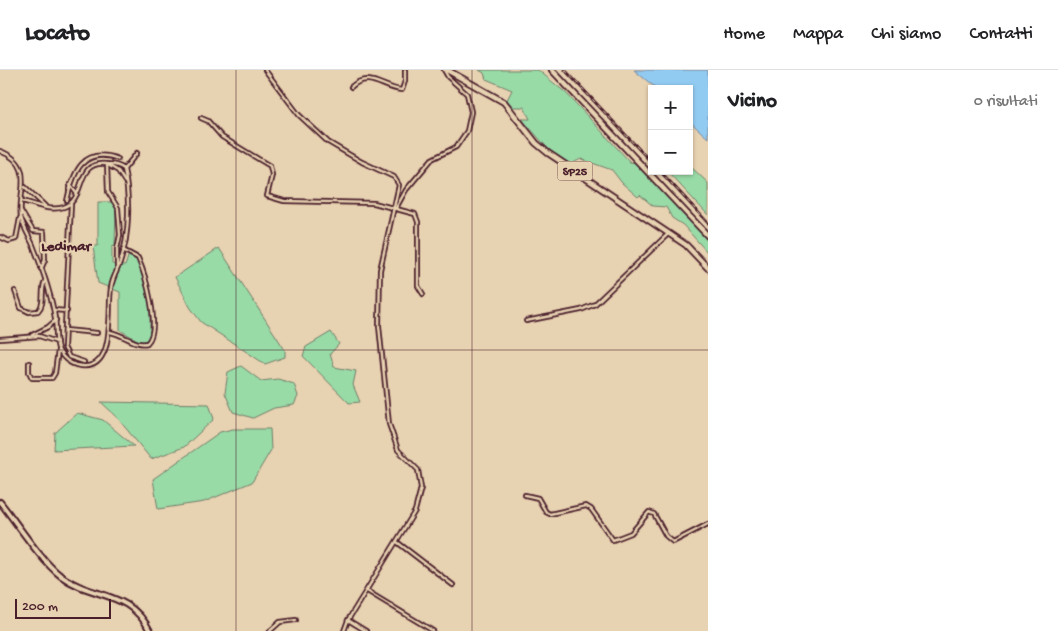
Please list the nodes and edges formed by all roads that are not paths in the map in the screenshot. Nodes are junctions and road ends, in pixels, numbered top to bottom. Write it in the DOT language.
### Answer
graph roads {
  1 [pos="265,70"];
  2 [pos="405,70"];
  3 [pos="445,70"];
  4 [pos="552,70"];
  5 [pos="351,87"];
  6 [pos="201,118"];
  7 [pos="0,152"];
  8 [pos="137,153"];
  9 [pos="118,159"];
  10 [pos="107,164"];
  11 [pos="124,169"];
  12 [pos="126,183"];
  13 [pos="70,185"];
  14 [pos="25,187"];
  15 [pos="77,194"];
  16 [pos="22,201"];
  17 [pos="67,201"];
  18 [pos="71,204"];
  19 [pos="48,208"];
  20 [pos="395,210"];
  21 [pos="21,211"];
  22 [pos="21,216"];
  23 [pos="669,234"];
  24 [pos="708,236"];
  25 [pos="0,237"];
  26 [pos="123,250"];
  27 [pos="118,268"];
  28 [pos="708,268"];
  29 [pos="41,269"];
  30 [pos="45,281"];
  31 [pos="15,291"];
  32 [pos="423,294"];
  33 [pos="54,310"];
  34 [pos="67,311"];
  35 [pos="56,320"];
  36 [pos="526,321"];
  37 [pos="65,330"];
  38 [pos="110,332"];
  39 [pos="97,333"];
  40 [pos="30,336"];
  41 [pos="0,340"];
  42 [pos="57,342"];
  43 [pos="58,349"];
  44 [pos="84,362"];
  45 [pos="29,363"];
  46 [pos="525,495"];
  47 [pos="0,502"];
  48 [pos="708,524"];
  49 [pos="397,542"];
  50 [pos="453,585"];
  51 [pos="367,591"];
  52 [pos="296,620"];
  53 [pos="348,620"];
  54 [pos="150,631"];
  55 [pos="270,631"];
  56 [pos="344,631"];
  57 [pos="366,631"];
  58 [pos="433,631"];
  1 -- 20 [label="street"];
  2 -- 5 [label="street"];
  3 -- 20 [label="street"];
  3 -- 23 [label="main road, SP25"];
  4 -- 24 [label="main road"];
  6 -- 20 [label="street"];
  7 -- 14 [label="street"];
  8 -- 11 [label="street"];
  9 -- 13 [label="street"];
  10 -- 11 [label="street"];
  10 -- 12 [label="street"];
  10 -- 15 [label="street"];
  10 -- 27 [label="street"];
  11 -- 12 [label="street"];
  12 -- 26 [label="street"];
  13 -- 15 [label="street"];
  13 -- 17 [label="street"];
  14 -- 16 [label="street"];
  14 -- 19 [label="street"];
  15 -- 18 [label="street"];
  16 -- 19 [label="street"];
  16 -- 21 [label="street"];
  18 -- 19 [label="street"];
  18 -- 34 [label="street"];
  20 -- 32 [label="street"];
  20 -- 49 [label="street"];
  21 -- 22 [label="street"];
  21 -- 29 [label="street"];
  22 -- 25 [label="street"];
  22 -- 29 [label="street"];
  23 -- 28 [label="main road, SP25"];
  23 -- 36 [label="street"];
  26 -- 27 [label="street"];
  26 -- 38 [label="street"];
  27 -- 38 [label="street"];
  29 -- 30 [label="street"];
  30 -- 31 [label="street"];
  30 -- 33 [label="street"];
  33 -- 34 [label="street"];
  33 -- 35 [label="street"];
  34 -- 37 [label="street"];
  35 -- 40 [label="street"];
  35 -- 42 [label="street"];
  37 -- 39 [label="street"];
  37 -- 44 [label="street"];
  38 -- 43 [label="street"];
  40 -- 41 [label="street"];
  40 -- 42 [label="street"];
  42 -- 43 [label="street"];
  43 -- 45 [label="street"];
  46 -- 48 [label="street"];
  47 -- 54 [label="street"];
  49 -- 50 [label="street"];
  49 -- 51 [label="street"];
  51 -- 53 [label="street"];
  51 -- 58 [label="street"];
  52 -- 55 [label="street"];
  53 -- 56 [label="street"];
  53 -- 57 [label="street"];
}
